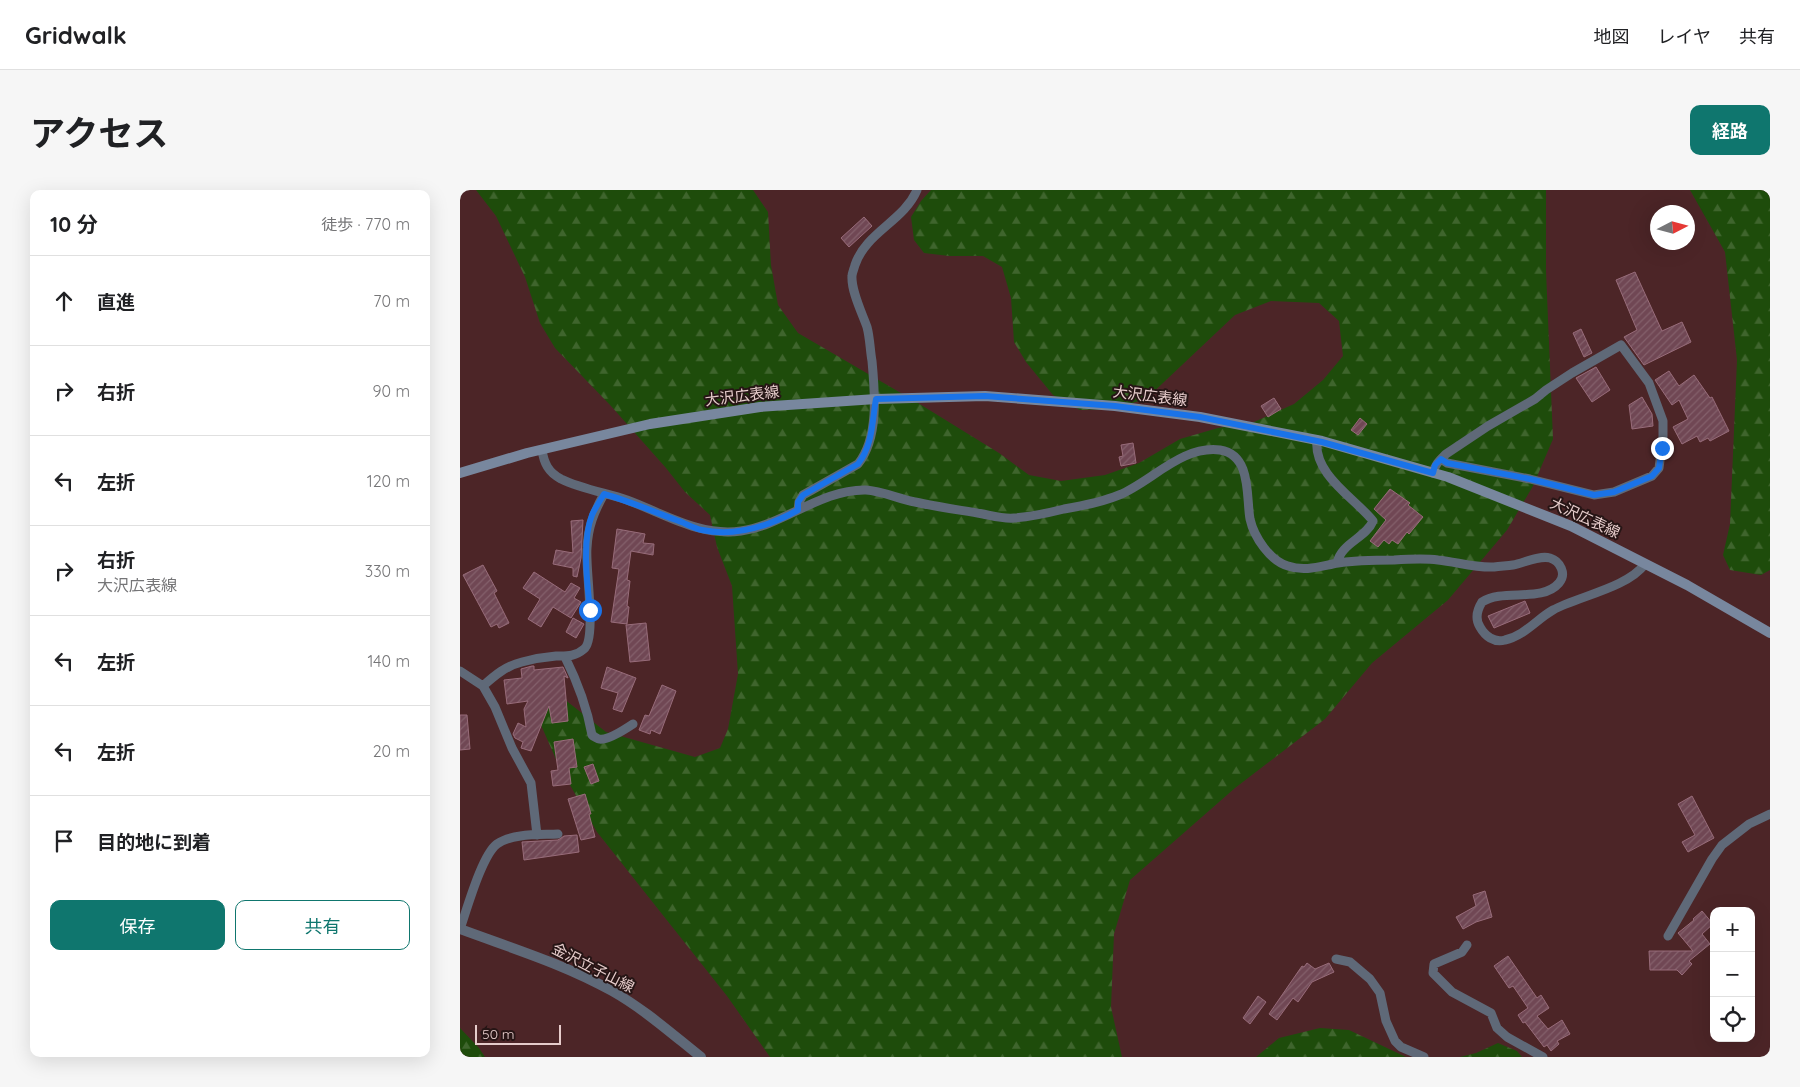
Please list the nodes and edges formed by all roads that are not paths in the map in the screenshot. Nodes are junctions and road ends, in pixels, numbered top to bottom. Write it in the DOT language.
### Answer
graph roads {
  1 [pos="917,190"];
  2 [pos="876,399"];
  3 [pos="1318,440"];
  4 [pos="542,450"];
  5 [pos="1441,459"];
  6 [pos="1433,473"];
  7 [pos="460,474"];
  8 [pos="604,494"];
  9 [pos="798,510"];
  10 [pos="1337,563"];
  11 [pos="1645,564"];
  12 [pos="1770,633"];
  13 [pos="565,658"];
  14 [pos="460,671"];
  15 [pos="483,686"];
  16 [pos="633,724"];
  17 [pos="1770,814"];
  18 [pos="558,834"];
  19 [pos="537,835"];
  20 [pos="460,929"];
  21 [pos="1668,936"];
  22 [pos="1468,945"];
  23 [pos="1336,959"];
  24 [pos="700,1057"];
  25 [pos="1424,1057"];
  26 [pos="1543,1057"];
  1 -- 2 [label="street"];
  2 -- 3 [label="main road, 大沢広表線"];
  2 -- 4 [label="main road, 大沢広表線"];
  2 -- 9 [label="street"];
  3 -- 6 [label="main road, 大沢広表線"];
  3 -- 10 [label="street"];
  4 -- 7 [label="main road, 大沢広表線"];
  4 -- 8 [label="street"];
  5 -- 5 [label="street"];
  5 -- 6 [label="street"];
  6 -- 11 [label="main road, 大沢広表線"];
  8 -- 9 [label="street"];
  8 -- 13 [label="street"];
  9 -- 10 [label="street"];
  10 -- 11 [label="street"];
  11 -- 12 [label="main road, 大沢広表線"];
  13 -- 15 [label="street"];
  13 -- 16 [label="street"];
  14 -- 15 [label="street"];
  15 -- 19 [label="street"];
  17 -- 21 [label="street"];
  18 -- 19 [label="street"];
  19 -- 20 [label="street"];
  20 -- 24 [label="street, 金沢立子山線"];
  22 -- 26 [label="street"];
  23 -- 25 [label="street"];
}
